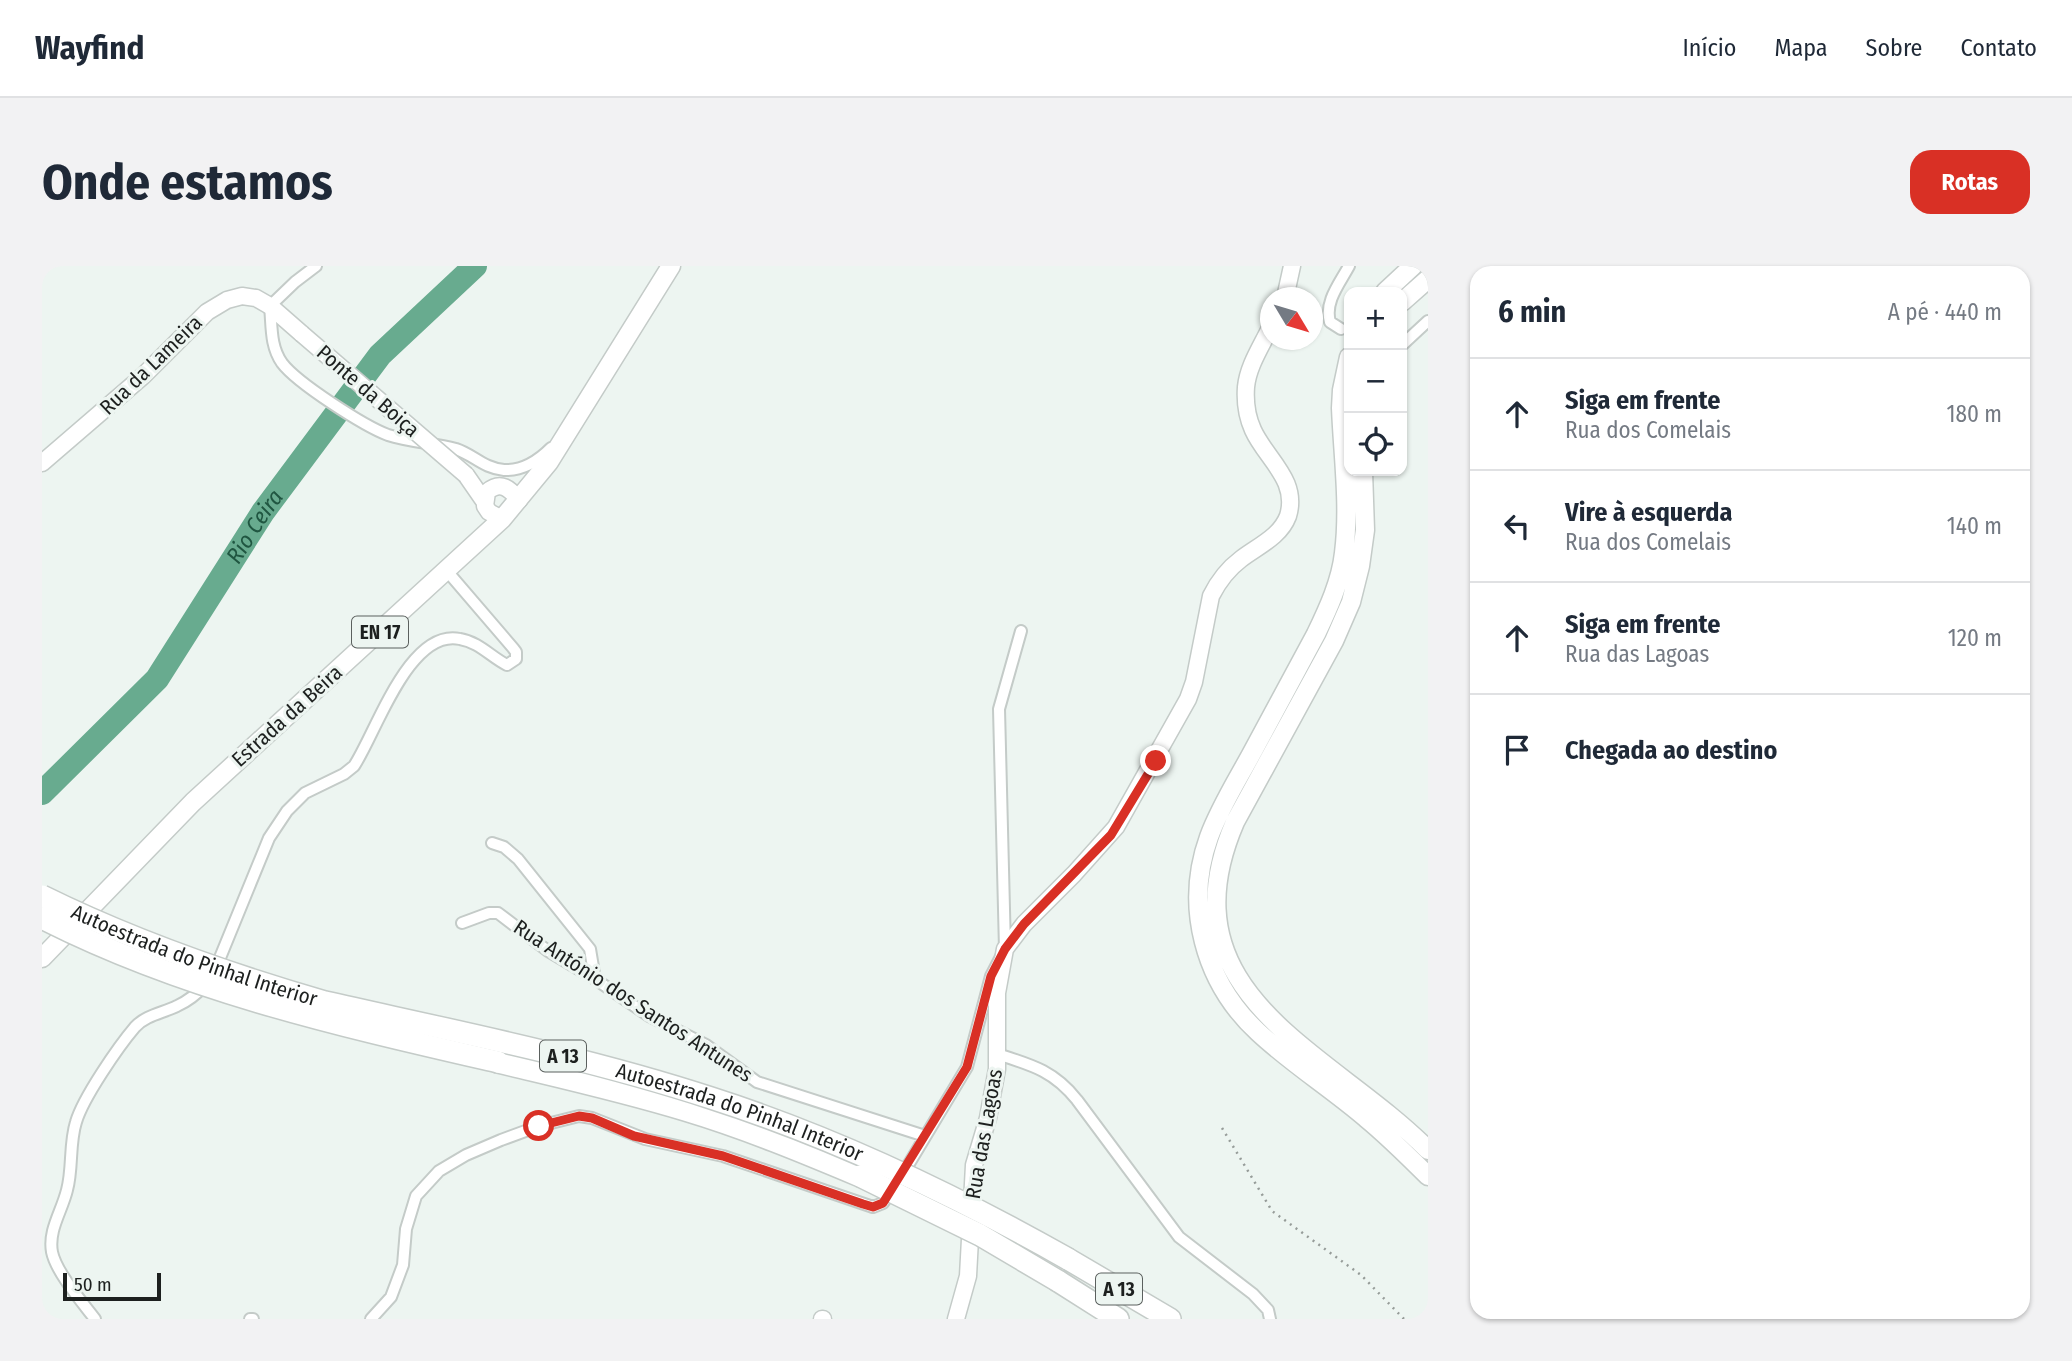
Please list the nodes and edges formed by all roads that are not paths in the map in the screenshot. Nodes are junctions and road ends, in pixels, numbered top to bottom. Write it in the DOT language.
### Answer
graph roads {
  1 [pos="316,266"];
  2 [pos="671,266"];
  3 [pos="1292,266"];
  4 [pos="1349,266"];
  5 [pos="1413,266"];
  6 [pos="1428,279"];
  7 [pos="1287,287"];
  8 [pos="1390,287"];
  9 [pos="1407,298"];
  10 [pos="270,306"];
  11 [pos="1428,321"];
  12 [pos="1341,330"];
  13 [pos="1407,340"];
  14 [pos="1260,350"];
  15 [pos="1344,381"];
  16 [pos="569,429"];
  17 [pos="42,463"];
  18 [pos="542,472"];
  19 [pos="466,475"];
  20 [pos="1363,476"];
  21 [pos="500,486"];
  22 [pos="519,500"];
  23 [pos="485,504"];
  24 [pos="502,519"];
  25 [pos="489,533"];
  26 [pos="447,571"];
  27 [pos="1021,631"];
  28 [pos="492,843"];
  29 [pos="42,896"];
  30 [pos="42,918"];
  31 [pos="462,923"];
  32 [pos="1005,949"];
  33 [pos="42,958"];
  34 [pos="596,979"];
  35 [pos="997,1054"];
  36 [pos="925,1136"];
  37 [pos="1428,1150"];
  38 [pos="1428,1176"];
  39 [pos="56,1221"];
  40 [pos="42,1223"];
  41 [pos="1273,1318"];
  42 [pos="95,1319"];
  43 [pos="371,1319"];
  44 [pos="956,1319"];
  45 [pos="1118,1319"];
  46 [pos="1170,1319"];
  1 -- 10 [label="street"];
  2 -- 16 [label="main road, Estrada da Beira / EN 17"];
  3 -- 7 [label="street"];
  4 -- 12 [label="street"];
  5 -- 8 [label="main road"];
  6 -- 9 [label="main road"];
  10 -- 16 [label="street"];
  10 -- 17 [label="street, Rua da Lameira"];
  10 -- 19 [label="street, Ponte da Boiça, bridge"];
  11 -- 13 [label="street"];
  14 -- 32 [label="street, Rua das Lagoas"];
  15 -- 38 [label="main road"];
  16 -- 18 [label="main road, Estrada da Beira / EN 17"];
  18 -- 21 [label="street"];
  18 -- 22 [label="main road, Estrada da Beira / EN 17"];
  19 -- 21 [label="street, Ponte da Boiça"];
  19 -- 23 [label="street, Ponte da Boiça"];
  20 -- 37 [label="main road"];
  21 -- 22 [label="street, Ponte da Boiça"];
  21 -- 23 [label="street"];
  22 -- 24 [label="main road, Estrada da Beira / EN 17"];
  23 -- 24 [label="street, Ponte da Boiça"];
  23 -- 25 [label="street, Ponte da Boiça"];
  24 -- 25 [label="main road, Estrada da Beira / EN 17"];
  25 -- 26 [label="main road, Estrada da Beira / EN 17"];
  26 -- 33 [label="main road, Estrada da Beira / EN 17"];
  26 -- 39 [label="street"];
  27 -- 32 [label="street"];
  28 -- 34 [label="street"];
  29 -- 46 [label="highway, Autoestrada do Pinhal Interior / A 13, bridge"];
  30 -- 45 [label="highway, Autoestrada do Pinhal Interior / A 13, bridge"];
  31 -- 34 [label="street, Rua António dos Santos Antunes"];
  32 -- 35 [label="street, Rua das Lagoas"];
  32 -- 36 [label="street"];
  34 -- 36 [label="street, Rua António dos Santos Antunes"];
  35 -- 41 [label="street"];
  35 -- 44 [label="street, Rua das Lagoas"];
  36 -- 43 [label="street"];
  39 -- 40 [label="street"];
  39 -- 42 [label="street"];
}
